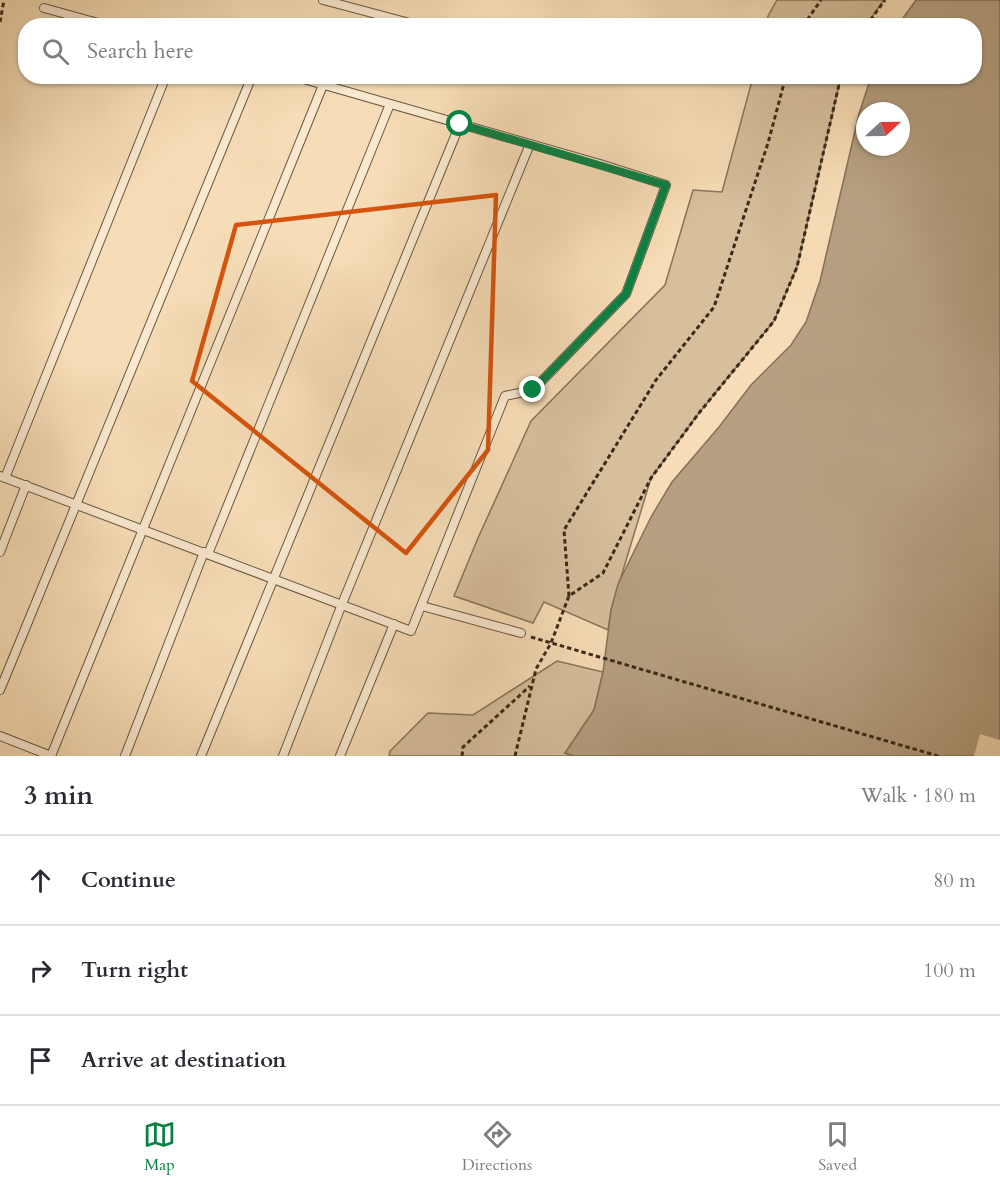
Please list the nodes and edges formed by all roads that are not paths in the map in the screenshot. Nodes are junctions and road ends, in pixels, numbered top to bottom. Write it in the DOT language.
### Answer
graph roads {
  1 [pos="323,0"];
  2 [pos="44,8"];
  3 [pos="80,18"];
  4 [pos="392,18"];
  5 [pos="163,84"];
  6 [pos="249,84"];
  7 [pos="320,84"];
  8 [pos="323,85"];
  9 [pos="390,104"];
  10 [pos="460,124"];
  11 [pos="530,144"];
  12 [pos="3,477"];
  13 [pos="26,486"];
  14 [pos="75,504"];
  15 [pos="144,530"];
  16 [pos="0,552"];
  17 [pos="206,553"];
  18 [pos="274,578"];
  19 [pos="342,604"];
  20 [pos="422,606"];
  21 [pos="394,624"];
  22 [pos="521,633"];
  23 [pos="0,690"];
  24 [pos="0,736"];
  25 [pos="51,756"];
  26 [pos="125,756"];
  27 [pos="201,756"];
  28 [pos="283,756"];
  29 [pos="340,756"];
  1 -- 4 [label="lane"];
  2 -- 3 [label="lane"];
  5 -- 12 [label="lane"];
  6 -- 14 [label="lane"];
  7 -- 8 [label="lane"];
  8 -- 9 [label="lane"];
  8 -- 15 [label="lane"];
  9 -- 10 [label="lane"];
  9 -- 17 [label="lane"];
  10 -- 11 [label="lane"];
  10 -- 18 [label="lane"];
  11 -- 19 [label="lane"];
  11 -- 20 [label="lane"];
  12 -- 13 [label="lane"];
  13 -- 14 [label="lane"];
  13 -- 16 [label="lane"];
  14 -- 15 [label="lane"];
  14 -- 23 [label="lane"];
  15 -- 17 [label="lane"];
  15 -- 25 [label="lane"];
  17 -- 18 [label="lane"];
  17 -- 26 [label="lane"];
  18 -- 19 [label="lane"];
  18 -- 27 [label="lane"];
  19 -- 21 [label="lane"];
  19 -- 28 [label="lane"];
  20 -- 21 [label="lane"];
  20 -- 22 [label="lane"];
  21 -- 29 [label="lane"];
  24 -- 25 [label="lane"];
}
